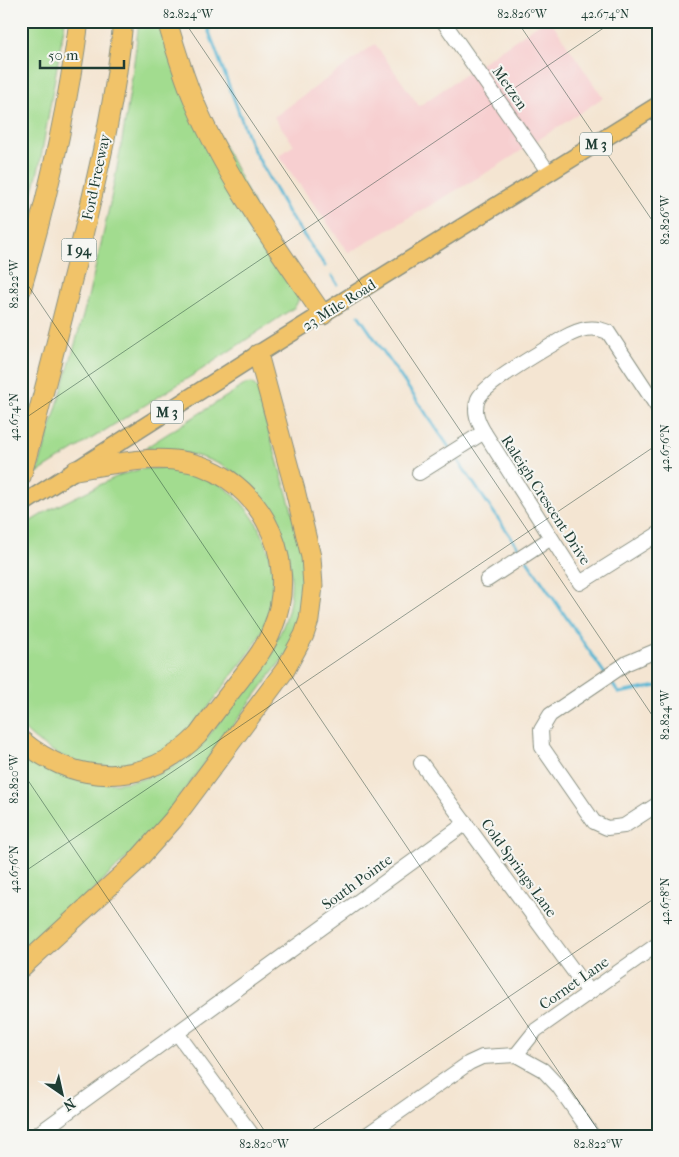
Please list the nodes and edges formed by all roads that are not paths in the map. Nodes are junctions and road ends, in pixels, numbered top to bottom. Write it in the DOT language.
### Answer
graph roads {
  1 [pos="79,21"];
  2 [pos="123,21"];
  3 [pos="167,21"];
  4 [pos="443,21"];
  5 [pos="658,105"];
  6 [pos="550,173"];
  7 [pos="21,290"];
  8 [pos="323,315"];
  9 [pos="258,354"];
  10 [pos="658,408"];
  11 [pos="484,432"];
  12 [pos="76,470"];
  13 [pos="419,472"];
  14 [pos="21,477"];
  15 [pos="21,505"];
  16 [pos="658,534"];
  17 [pos="551,538"];
  18 [pos="487,580"];
  19 [pos="658,650"];
  20 [pos="21,740"];
  21 [pos="421,763"];
  22 [pos="658,804"];
  23 [pos="466,823"];
  24 [pos="658,944"];
  25 [pos="21,968"];
  26 [pos="589,992"];
  27 [pos="177,1033"];
  28 [pos="516,1055"];
  29 [pos="35,1136"];
  30 [pos="253,1136"];
  31 [pos="365,1136"];
  32 [pos="593,1136"];
  1 -- 7 [label="highway"];
  2 -- 14 [label="highway, Ford Freeway / I 94"];
  3 -- 8 [label="highway"];
  4 -- 6 [label="street, Metzen"];
  5 -- 6 [label="main road, 23 Mile Road / M 3"];
  6 -- 8 [label="main road, 23 Mile Road / M 3"];
  8 -- 9 [label="main road, 23 Mile Road / M 3"];
  9 -- 12 [label="main road, 23 Mile Road / M 3"];
  9 -- 25 [label="highway"];
  10 -- 11 [label="street, Raleigh Crescent Drive"];
  11 -- 13 [label="street"];
  11 -- 17 [label="street, Raleigh Crescent Drive"];
  12 -- 15 [label="main road, 23 Mile Road / M 3"];
  12 -- 20 [label="highway"];
  16 -- 17 [label="street, Raleigh Crescent Drive"];
  17 -- 18 [label="street"];
  19 -- 22 [label="street"];
  21 -- 23 [label="street, Cold Springs Lane"];
  23 -- 26 [label="street, Cold Springs Lane"];
  23 -- 27 [label="street, South Pointe"];
  24 -- 26 [label="street, Cornet Lane"];
  26 -- 28 [label="street, Cornet Lane"];
  27 -- 29 [label="street, South Pointe"];
  27 -- 30 [label="street"];
  28 -- 31 [label="street"];
  28 -- 32 [label="street"];
}
